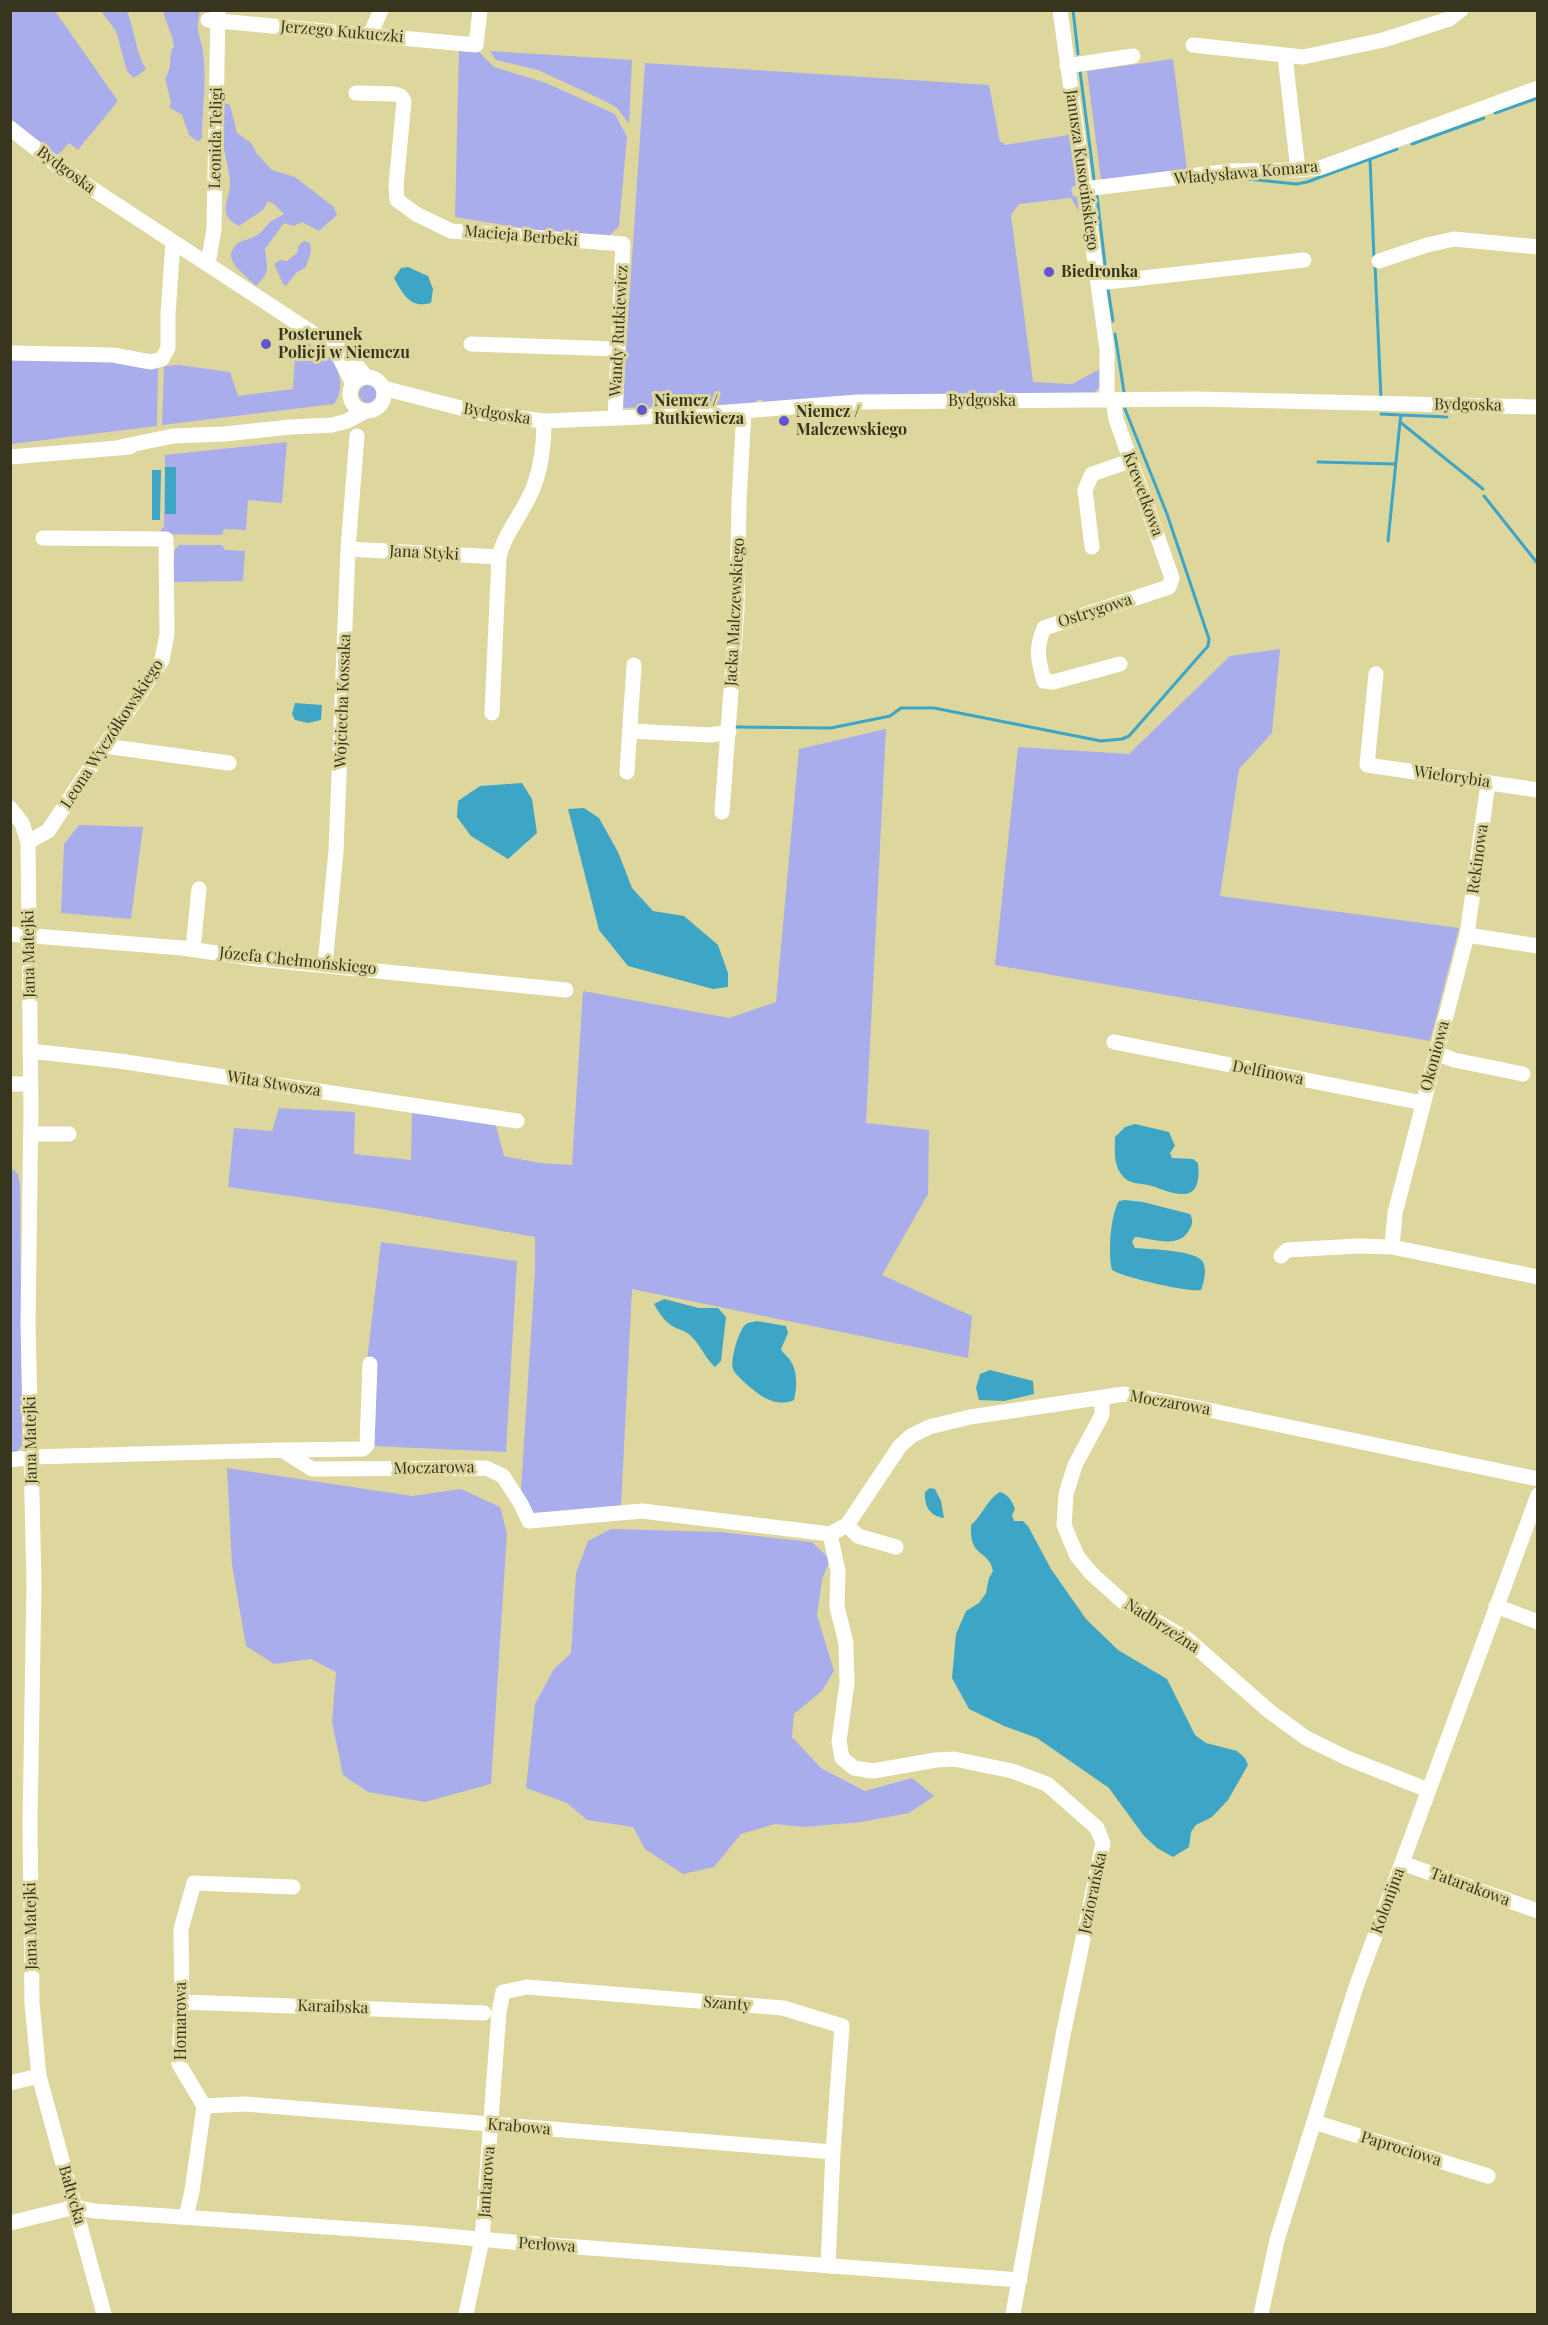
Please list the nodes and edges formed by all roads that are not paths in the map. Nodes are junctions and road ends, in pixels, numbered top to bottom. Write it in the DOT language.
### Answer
graph roads {
  1 [pos="381,10"];
  2 [pos="480,10"];
  3 [pos="1060,10"];
  4 [pos="1461,10"];
  5 [pos="215,17"];
  6 [pos="370,35"];
  7 [pos="1193,45"];
  8 [pos="1133,56"];
  9 [pos="1285,56"];
  10 [pos="1067,66"];
  11 [pos="1538,88"];
  12 [pos="356,93"];
  13 [pos="10,128"];
  14 [pos="1298,170"];
  15 [pos="1085,189"];
  16 [pos="173,242"];
  17 [pos="623,244"];
  18 [pos="1538,247"];
  19 [pos="1304,260"];
  20 [pos="1379,261"];
  21 [pos="208,264"];
  22 [pos="1098,283"];
  23 [pos="471,344"];
  24 [pos="618,349"];
  25 [pos="10,353"];
  26 [pos="360,380"];
  27 [pos="383,388"];
  28 [pos="351,400"];
  29 [pos="1110,400"];
  30 [pos="429,401"];
  31 [pos="382,404"];
  32 [pos="1538,407"];
  33 [pos="744,411"];
  34 [pos="364,412"];
  35 [pos="615,418"];
  36 [pos="544,420"];
  37 [pos="322,424"];
  38 [pos="357,436"];
  39 [pos="10,457"];
  40 [pos="1130,461"];
  41 [pos="43,538"];
  42 [pos="1092,547"];
  43 [pos="348,549"];
  44 [pos="500,557"];
  45 [pos="1170,587"];
  46 [pos="1120,664"];
  47 [pos="634,665"];
  48 [pos="1376,674"];
  49 [pos="492,713"];
  50 [pos="630,731"];
  51 [pos="729,732"];
  52 [pos="105,746"];
  53 [pos="229,762"];
  54 [pos="627,772"];
  55 [pos="1488,783"];
  56 [pos="1538,790"];
  57 [pos="10,808"];
  58 [pos="722,812"];
  59 [pos="28,842"];
  60 [pos="199,889"];
  61 [pos="10,934"];
  62 [pos="29,934"];
  63 [pos="1467,935"];
  64 [pos="1538,946"];
  65 [pos="193,949"];
  66 [pos="325,965"];
  67 [pos="566,990"];
  68 [pos="1113,1042"];
  69 [pos="30,1051"];
  70 [pos="1436,1053"];
  71 [pos="1523,1074"];
  72 [pos="10,1084"];
  73 [pos="30,1084"];
  74 [pos="1423,1102"];
  75 [pos="517,1121"];
  76 [pos="31,1134"];
  77 [pos="69,1134"];
  78 [pos="1392,1247"];
  79 [pos="1281,1256"];
  80 [pos="1538,1277"];
  81 [pos="370,1364"];
  82 [pos="1102,1398"];
  83 [pos="282,1450"];
  84 [pos="31,1457"];
  85 [pos="10,1460"];
  86 [pos="1538,1479"];
  87 [pos="1538,1495"];
  88 [pos="847,1525"];
  89 [pos="830,1534"];
  90 [pos="896,1547"];
  91 [pos="1496,1606"];
  92 [pos="1538,1622"];
  93 [pos="1428,1790"];
  94 [pos="1402,1863"];
  95 [pos="293,1887"];
  96 [pos="1538,1911"];
  97 [pos="182,2002"];
  98 [pos="491,2012"];
  99 [pos="39,2076"];
  100 [pos="10,2083"];
  101 [pos="204,2106"];
  102 [pos="1314,2122"];
  103 [pos="491,2125"];
  104 [pos="833,2152"];
  105 [pos="1488,2176"];
  106 [pos="75,2207"];
  107 [pos="186,2217"];
  108 [pos="10,2223"];
  109 [pos="482,2240"];
  110 [pos="828,2266"];
  111 [pos="1020,2280"];
  112 [pos="104,2314"];
  113 [pos="466,2314"];
  114 [pos="1013,2314"];
  115 [pos="1261,2314"];
  1 -- 6 [label="street"];
  2 -- 6 [label="street, Jerzego Kukuczki"];
  3 -- 10 [label="street, Janusza Kusocińskiego"];
  4 -- 9 [label="street"];
  5 -- 6 [label="street, Jerzego Kukuczki"];
  5 -- 21 [label="street, Leonida Teligi"];
  7 -- 9 [label="street"];
  8 -- 10 [label="street"];
  9 -- 14 [label="street"];
  10 -- 15 [label="street, Janusza Kusocińskiego"];
  11 -- 14 [label="street, Władysława Komara"];
  12 -- 17 [label="street, Macieja Berbeki"];
  13 -- 16 [label="street, Bydgoska"];
  14 -- 15 [label="street, Władysława Komara"];
  15 -- 22 [label="street, Janusza Kusocińskiego"];
  16 -- 21 [label="street, Bydgoska"];
  16 -- 25 [label="street"];
  17 -- 24 [label="street, Wandy Rutkiewicz"];
  18 -- 20 [label="street"];
  19 -- 22 [label="street"];
  21 -- 26 [label="street, Bydgoska"];
  22 -- 29 [label="street, Janusza Kusocińskiego"];
  23 -- 24 [label="street"];
  24 -- 35 [label="street, Wandy Rutkiewicz"];
  26 -- 27 [label="street"];
  26 -- 28 [label="street"];
  27 -- 30 [label="street, Bydgoska"];
  27 -- 31 [label="street"];
  28 -- 34 [label="street"];
  28 -- 37 [label="street"];
  29 -- 32 [label="street, Bydgoska"];
  29 -- 33 [label="street, Bydgoska"];
  29 -- 40 [label="street, Krewetkowa"];
  30 -- 31 [label="street, Bydgoska"];
  30 -- 36 [label="street, Bydgoska"];
  31 -- 34 [label="street"];
  33 -- 35 [label="street, Bydgoska"];
  33 -- 51 [label="street, Jacka Malczewskiego"];
  34 -- 37 [label="street"];
  35 -- 36 [label="street, Bydgoska"];
  36 -- 44 [label="street"];
  37 -- 39 [label="street"];
  38 -- 43 [label="street, Wojciecha Kossaka"];
  40 -- 42 [label="street"];
  40 -- 45 [label="street, Krewetkowa"];
  41 -- 52 [label="street, Leona Wyczółkowskiego"];
  43 -- 44 [label="street, Jana Styki"];
  43 -- 66 [label="street, Wojciecha Kossaka"];
  44 -- 49 [label="street"];
  45 -- 46 [label="street, Ostrygowa"];
  47 -- 50 [label="street"];
  48 -- 55 [label="street, Wielorybia"];
  50 -- 51 [label="street"];
  50 -- 54 [label="street"];
  51 -- 58 [label="street, Jacka Malczewskiego"];
  52 -- 53 [label="street"];
  52 -- 59 [label="street, Leona Wyczółkowskiego"];
  55 -- 56 [label="street, Wielorybia"];
  55 -- 63 [label="street, Rekinowa"];
  57 -- 59 [label="street, Jana Matejki"];
  59 -- 62 [label="street, Jana Matejki"];
  60 -- 65 [label="street"];
  61 -- 62 [label="street, Józefa Chełmońskiego"];
  62 -- 65 [label="street, Józefa Chełmońskiego"];
  62 -- 69 [label="street, Jana Matejki"];
  63 -- 64 [label="street"];
  63 -- 70 [label="street, Okoniowa"];
  65 -- 66 [label="street, Józefa Chełmońskiego"];
  66 -- 67 [label="street, Józefa Chełmońskiego"];
  68 -- 74 [label="street, Delfinowa"];
  69 -- 73 [label="street, Jana Matejki"];
  69 -- 75 [label="street, Wita Stwosza"];
  70 -- 71 [label="street"];
  70 -- 74 [label="street, Okoniowa"];
  72 -- 73 [label="street"];
  73 -- 76 [label="street, Jana Matejki"];
  74 -- 78 [label="street, Okoniowa"];
  76 -- 77 [label="street"];
  76 -- 84 [label="street, Jana Matejki"];
  78 -- 79 [label="street"];
  78 -- 80 [label="street"];
  81 -- 83 [label="street"];
  82 -- 86 [label="street, Moczarowa"];
  82 -- 88 [label="street, Moczarowa"];
  82 -- 93 [label="street, Nadbrzeżna"];
  83 -- 84 [label="street"];
  83 -- 89 [label="street, Moczarowa"];
  84 -- 85 [label="street"];
  84 -- 99 [label="street, Jana Matejki"];
  87 -- 91 [label="street, Kolonijna"];
  88 -- 89 [label="street, Moczarowa"];
  88 -- 90 [label="street"];
  89 -- 111 [label="street, Jeziorańska"];
  91 -- 92 [label="street"];
  91 -- 93 [label="street, Kolonijna"];
  93 -- 94 [label="street, Kolonijna"];
  94 -- 96 [label="street, Tatarakowa"];
  94 -- 102 [label="street, Kolonijna"];
  95 -- 97 [label="street, Homarowa"];
  97 -- 98 [label="street, Karaibska"];
  97 -- 101 [label="street, Homarowa"];
  98 -- 103 [label="street, Jantarowa"];
  98 -- 104 [label="street, Szanty"];
  99 -- 100 [label="street"];
  99 -- 106 [label="street, Bałtycka"];
  101 -- 103 [label="street, Krabowa"];
  101 -- 107 [label="street"];
  102 -- 105 [label="street, Paprociowa"];
  102 -- 115 [label="street, Kolonijna"];
  103 -- 104 [label="street, Krabowa"];
  103 -- 109 [label="street, Jantarowa"];
  104 -- 110 [label="street"];
  106 -- 107 [label="street, Perłowa"];
  106 -- 108 [label="street"];
  106 -- 112 [label="street, Bałtycka"];
  107 -- 109 [label="street, Perłowa"];
  109 -- 110 [label="street, Perłowa"];
  109 -- 113 [label="street, Jantarowa"];
  110 -- 111 [label="street, Perłowa"];
  111 -- 114 [label="street, Jeziorańska"];
}
